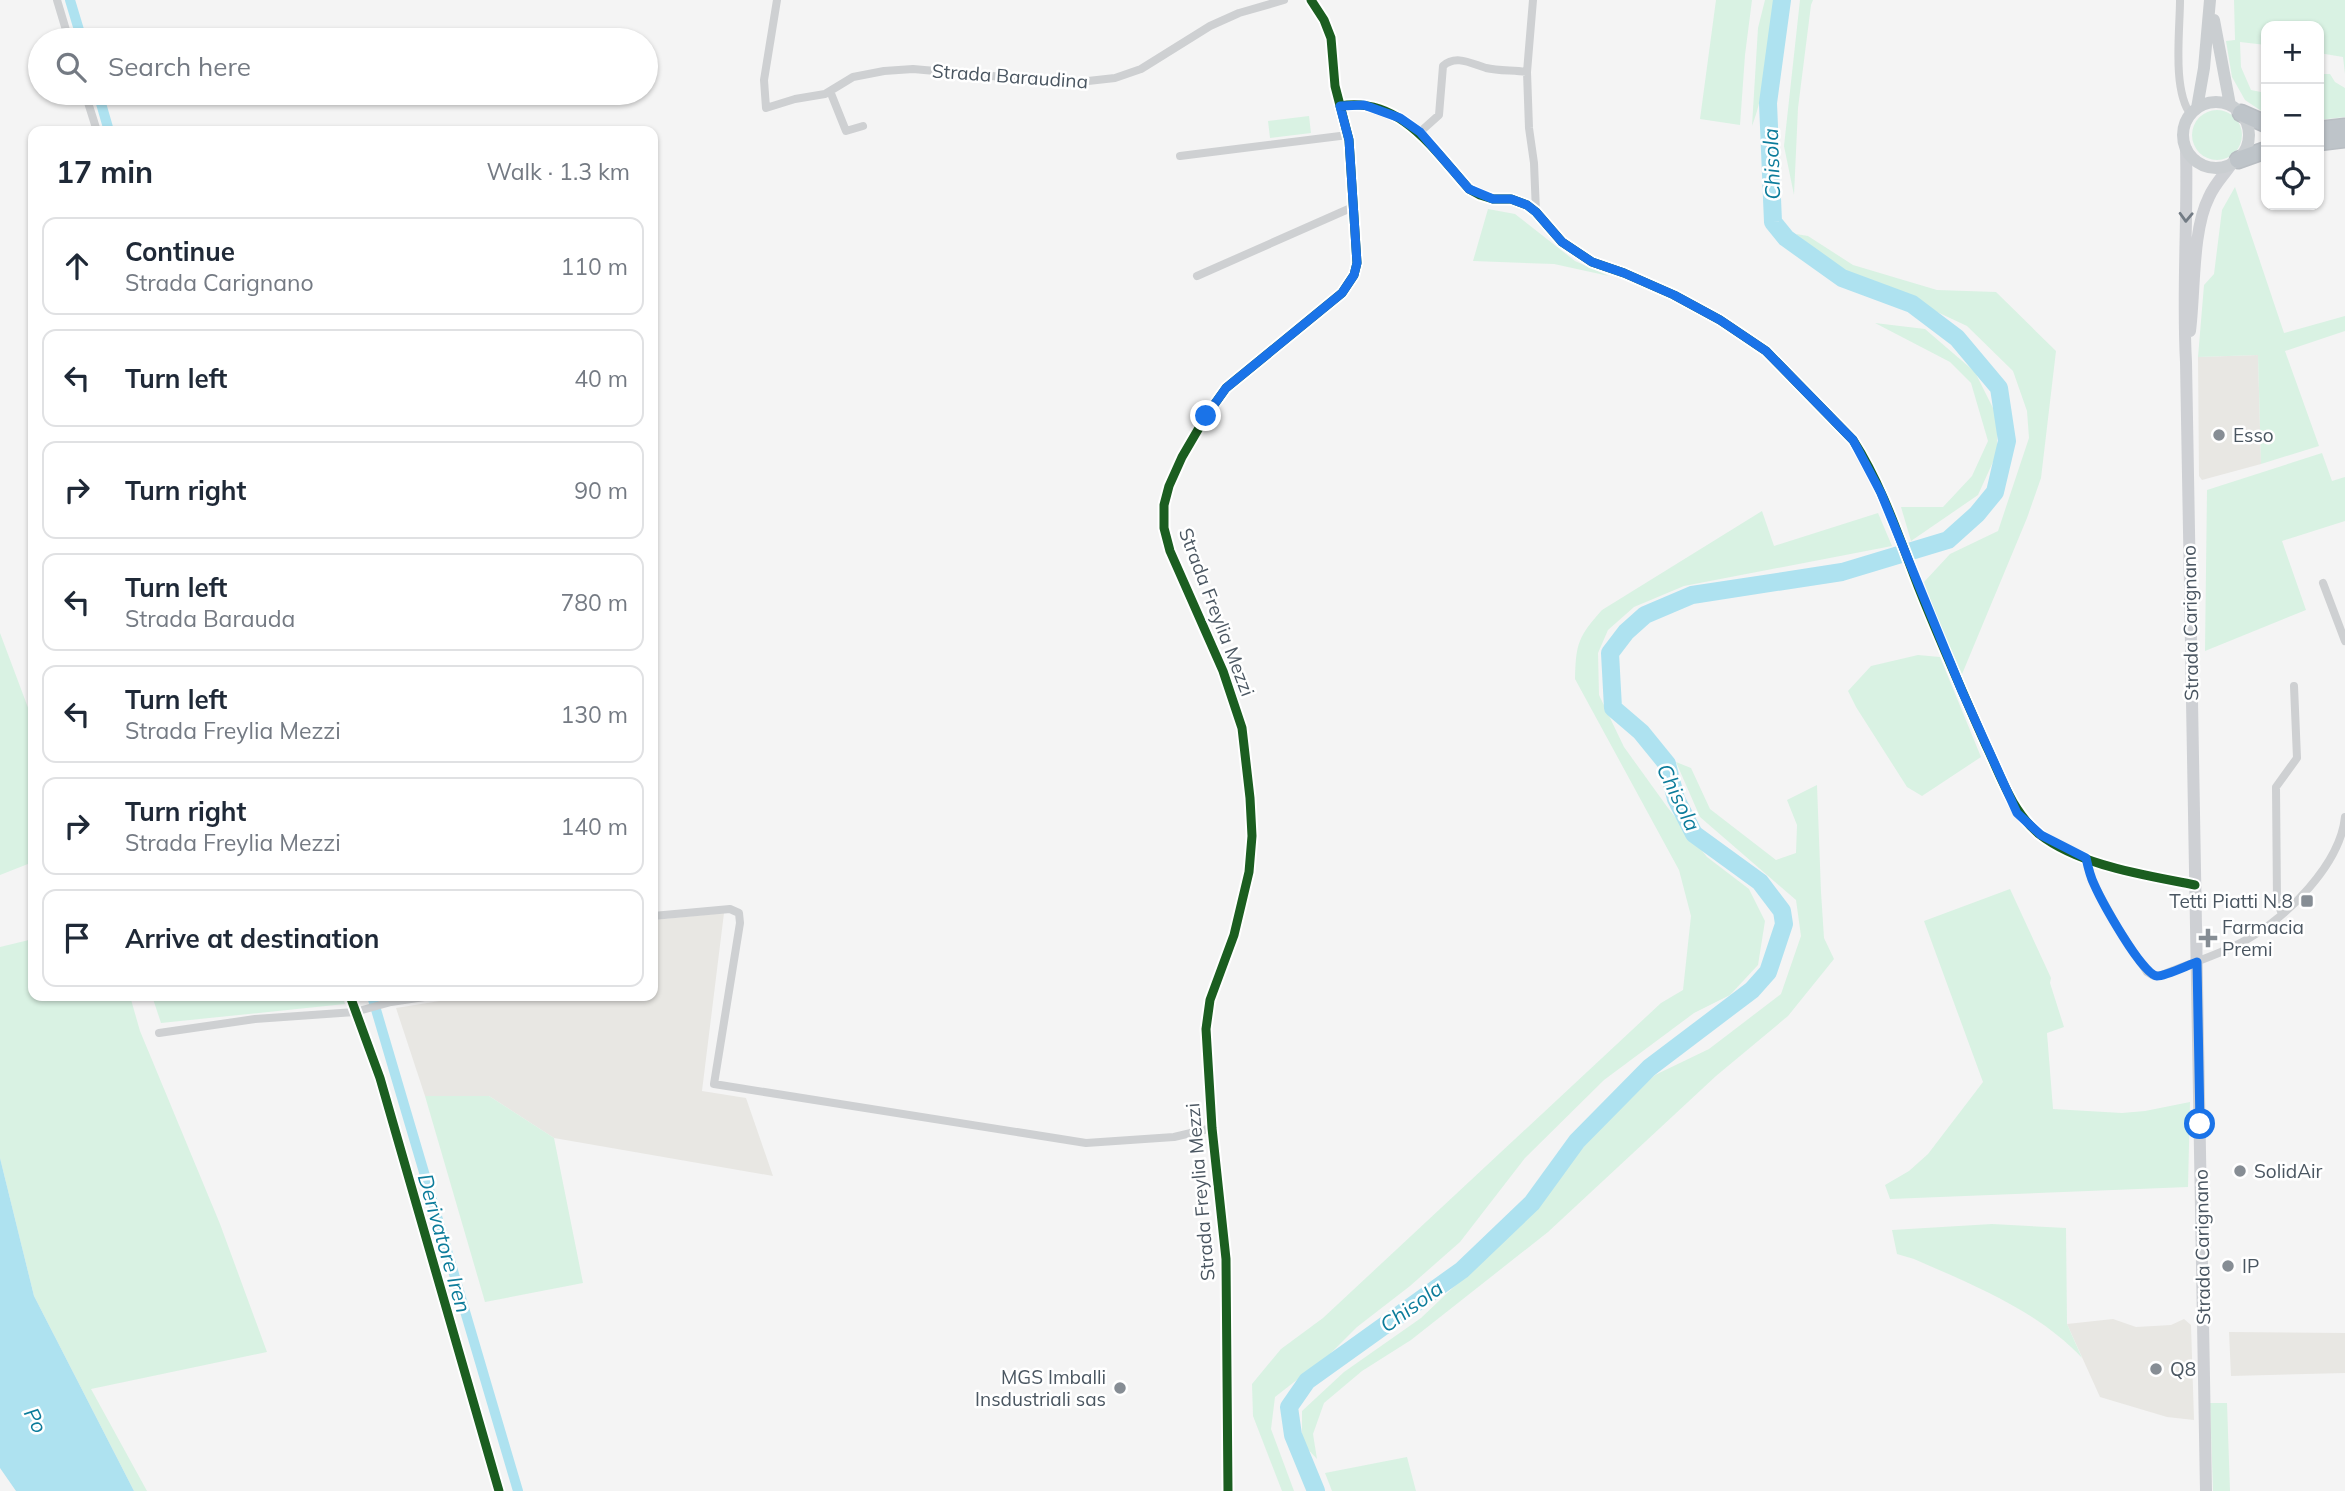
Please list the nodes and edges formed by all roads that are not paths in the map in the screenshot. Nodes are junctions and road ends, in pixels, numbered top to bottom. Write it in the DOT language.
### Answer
graph roads {
  1 [pos="57,0"];
  2 [pos="777,0"];
  3 [pos="1284,0"];
  4 [pos="1311,0"];
  5 [pos="1533,0"];
  6 [pos="2180,0"];
  7 [pos="2210,0"];
  8 [pos="65,28"];
  9 [pos="1527,72"];
  10 [pos="830,90"];
  11 [pos="89,105"];
  12 [pos="1340,106"];
  13 [pos="2236,109"];
  14 [pos="2194,112"];
  15 [pos="2261,122"];
  16 [pos="95,126"];
  17 [pos="863,126"];
  18 [pos="2345,127"];
  19 [pos="2324,129"];
  20 [pos="1420,132"];
  21 [pos="1348,135"];
  22 [pos="2345,139"];
  23 [pos="2324,141"];
  24 [pos="2186,149"];
  25 [pos="2261,151"];
  26 [pos="1180,156"];
  27 [pos="2234,163"];
  28 [pos="1353,207"];
  29 [pos="1536,212"];
  30 [pos="1197,276"];
  31 [pos="2186,362"];
  32 [pos="2323,583"];
  33 [pos="2345,640"];
  34 [pos="2294,687"];
  35 [pos="2345,817"];
  36 [pos="2086,858"];
  37 [pos="2195,885"];
  38 [pos="2282,914"];
  39 [pos="658,915"];
  40 [pos="2197,962"];
  41 [pos="352,1001"];
  42 [pos="398,1001"];
  43 [pos="355,1012"];
  44 [pos="159,1033"];
  45 [pos="1212,1128"];
  46 [pos="499,1491"];
  47 [pos="1228,1491"];
  48 [pos="2206,1491"];
  1 -- 8 [label="street"];
  2 -- 10 [label="street, Strada Baraudina"];
  3 -- 10 [label="street, Strada Baraudina"];
  4 -- 12 [label="street"];
  5 -- 9 [label="street"];
  6 -- 14 [label="street"];
  7 -- 13 [label="main road"];
  7 -- 14 [label="main road"];
  9 -- 20 [label="street"];
  9 -- 29 [label="street"];
  10 -- 17 [label="street"];
  11 -- 16 [label="street"];
  12 -- 20 [label="street"];
  12 -- 21 [label="street, Strada Freylia Mezzi"];
  13 -- 14 [label="main road"];
  13 -- 15 [label="highway"];
  13 -- 27 [label="main road"];
  14 -- 24 [label="main road"];
  18 -- 19 [label="highway"];
  20 -- 29 [label="street"];
  21 -- 26 [label="street"];
  21 -- 28 [label="street, Strada Freylia Mezzi"];
  22 -- 23 [label="highway"];
  24 -- 27 [label="main road"];
  24 -- 31 [label="main road, one-way"];
  25 -- 27 [label="highway"];
  27 -- 31 [label="main road"];
  28 -- 30 [label="street"];
  28 -- 45 [label="street, Strada Freylia Mezzi"];
  29 -- 36 [label="street"];
  31 -- 37 [label="main road, Strada Carignano"];
  32 -- 33 [label="street"];
  34 -- 38 [label="street"];
  35 -- 38 [label="street"];
  36 -- 37 [label="street"];
  36 -- 40 [label="street"];
  37 -- 40 [label="main road, Strada Carignano"];
  38 -- 40 [label="street"];
  39 -- 45 [label="street"];
  40 -- 48 [label="main road, Strada Carignano"];
  41 -- 43 [label="street"];
  42 -- 43 [label="street"];
  43 -- 44 [label="street"];
  43 -- 46 [label="street"];
  45 -- 47 [label="street, Strada Freylia Mezzi"];
}
